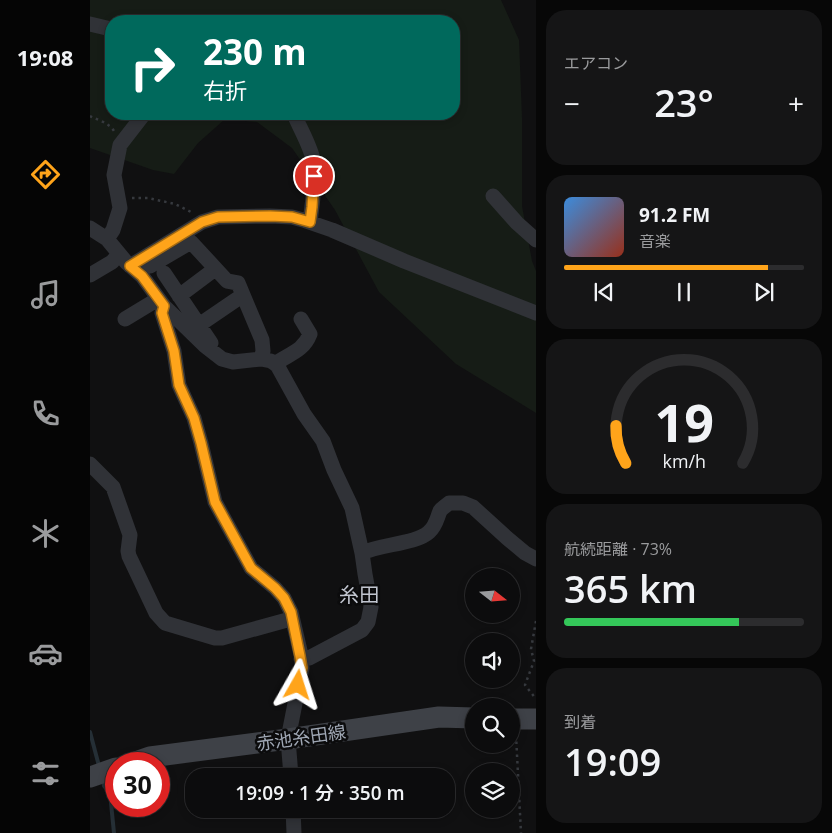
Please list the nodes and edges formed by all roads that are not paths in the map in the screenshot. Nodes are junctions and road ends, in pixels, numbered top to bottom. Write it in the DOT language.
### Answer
graph roads {
  1 [pos="90,24"];
  2 [pos="105,28"];
  3 [pos="139,120"];
  4 [pos="297,120"];
  5 [pos="493,196"];
  6 [pos="310,222"];
  7 [pos="90,228"];
  8 [pos="107,239"];
  9 [pos="536,240"];
  10 [pos="119,254"];
  11 [pos="134,269"];
  12 [pos="215,269"];
  13 [pos="164,272"];
  14 [pos="90,275"];
  15 [pos="179,296"];
  16 [pos="243,296"];
  17 [pos="161,302"];
  18 [pos="536,314"];
  19 [pos="301,319"];
  20 [pos="126,320"];
  21 [pos="199,325"];
  22 [pos="212,351"];
  23 [pos="268,361"];
  24 [pos="90,464"];
  25 [pos="362,553"];
  26 [pos="536,559"];
  27 [pos="292,619"];
  28 [pos="301,659"];
  29 [pos="465,718"];
  30 [pos="288,739"];
  31 [pos="170,754"];
  32 [pos="290,768"];
  33 [pos="105,772"];
  34 [pos="90,777"];
  35 [pos="293,818"];
  36 [pos="294,833"];
  1 -- 2 [label="street"];
  3 -- 8 [label="street"];
  4 -- 6 [label="street"];
  5 -- 9 [label="street"];
  6 -- 11 [label="street"];
  6 -- 18 [label="street"];
  7 -- 8 [label="street"];
  8 -- 10 [label="street"];
  10 -- 11 [label="street"];
  10 -- 14 [label="street"];
  11 -- 12 [label="street"];
  11 -- 17 [label="street"];
  12 -- 15 [label="street"];
  12 -- 16 [label="street"];
  13 -- 15 [label="street"];
  15 -- 21 [label="street"];
  16 -- 21 [label="street"];
  16 -- 23 [label="street"];
  17 -- 20 [label="street"];
  17 -- 22 [label="street"];
  17 -- 27 [label="street"];
  19 -- 23 [label="street"];
  21 -- 22 [label="street"];
  22 -- 23 [label="street"];
  23 -- 25 [label="street"];
  24 -- 27 [label="street"];
  25 -- 26 [label="street"];
  25 -- 28 [label="street"];
  27 -- 28 [label="street"];
  28 -- 30 [label="street"];
  29 -- 30 [label="main road, 赤池糸田線"];
  30 -- 31 [label="main road, 赤池糸田線"];
  30 -- 32 [label="street"];
  33 -- 34 [label="main road"];
  35 -- 36 [label="street"];
}
